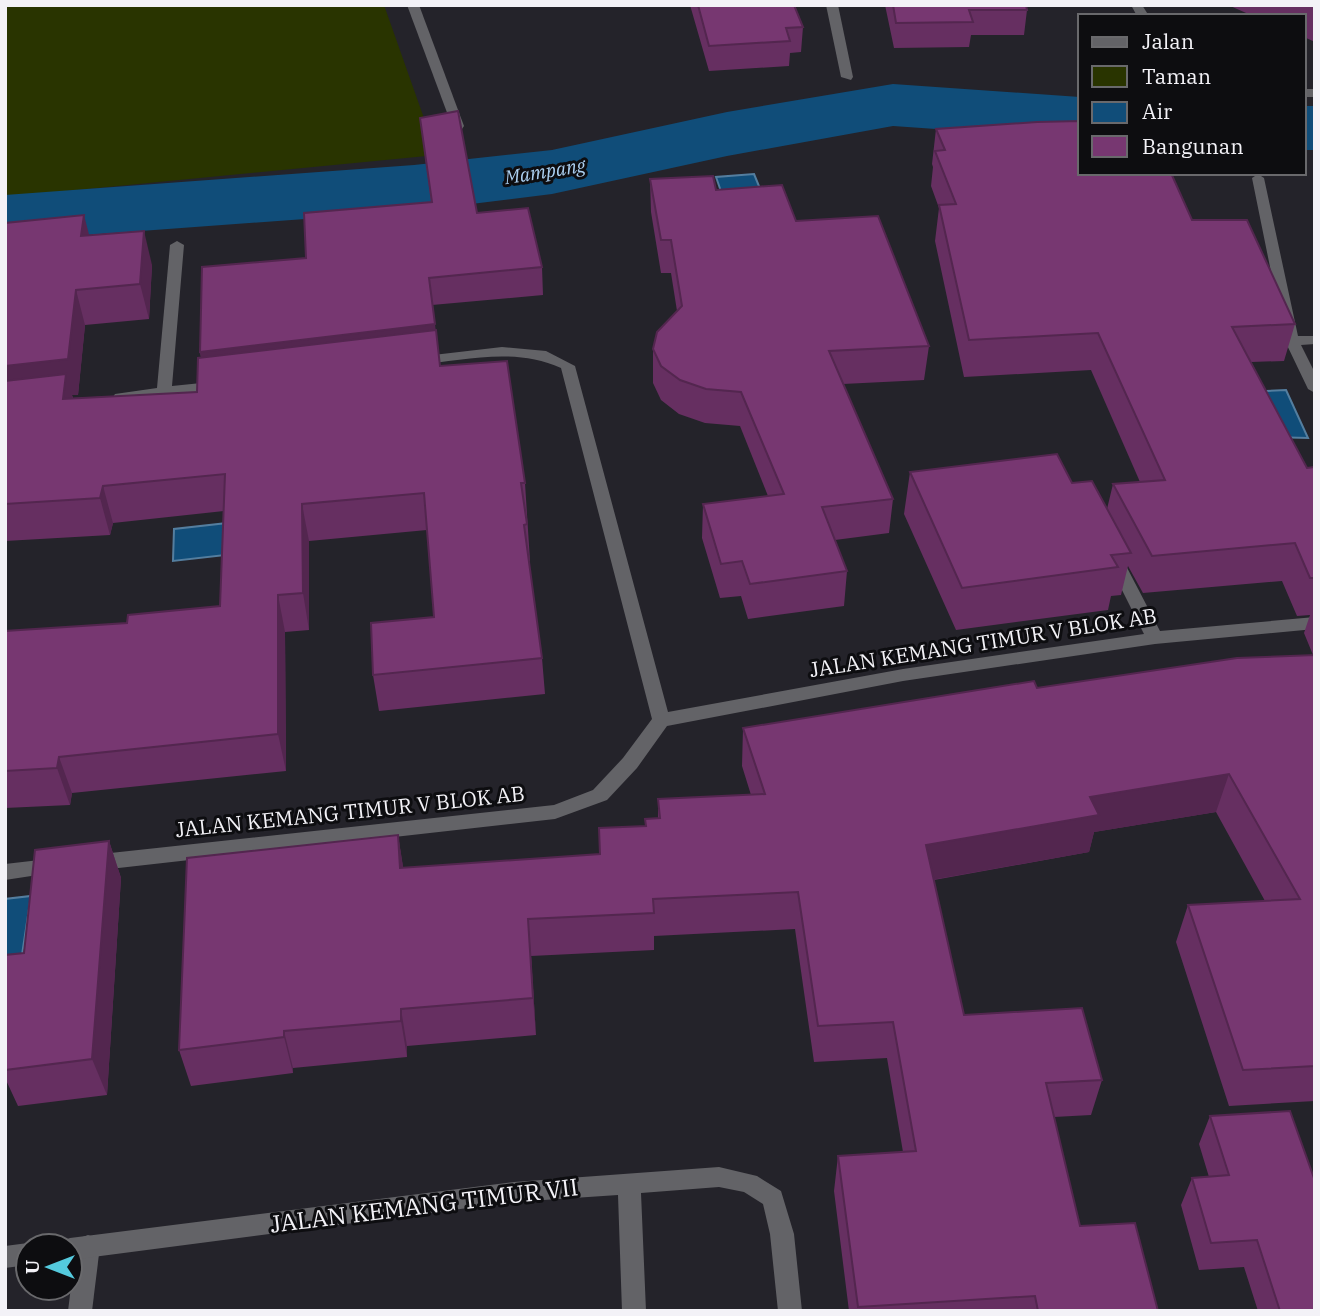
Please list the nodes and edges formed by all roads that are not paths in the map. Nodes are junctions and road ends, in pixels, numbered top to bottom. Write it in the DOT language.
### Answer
graph roads {
  1 [pos="413,5"];
  2 [pos="832,5"];
  3 [pos="847,77"];
  4 [pos="458,127"];
  5 [pos="1258,178"];
  6 [pos="177,245"];
  7 [pos="1315,340"];
  8 [pos="1292,341"];
  9 [pos="394,364"];
  10 [pos="231,384"];
  11 [pos="1315,389"];
  12 [pos="164,392"];
  13 [pos="98,400"];
  14 [pos="1104,540"];
  15 [pos="1315,623"];
  16 [pos="1155,638"];
  17 [pos="661,720"];
  18 [pos="5,872"];
  19 [pos="629,1182"];
  20 [pos="84,1247"];
  21 [pos="634,1311"];
  22 [pos="790,1311"];
  1 -- 4 [label="street"];
  2 -- 3 [label="street"];
  5 -- 8 [label="street"];
  6 -- 12 [label="street"];
  7 -- 8 [label="street"];
  8 -- 11 [label="street"];
  9 -- 17 [label="street"];
  10 -- 12 [label="street"];
  12 -- 13 [label="street"];
  14 -- 16 [label="street"];
  15 -- 16 [label="street, JALAN KEMANG TIMUR V BLOK AB"];
  16 -- 17 [label="street, JALAN KEMANG TIMUR V BLOK AB"];
  17 -- 18 [label="street, JALAN KEMANG TIMUR V BLOK AB"];
  19 -- 20 [label="street, JALAN KEMANG TIMUR VII"];
  19 -- 21 [label="street"];
  19 -- 22 [label="street, JALAN KEMANG TIMUR VII"];
}
